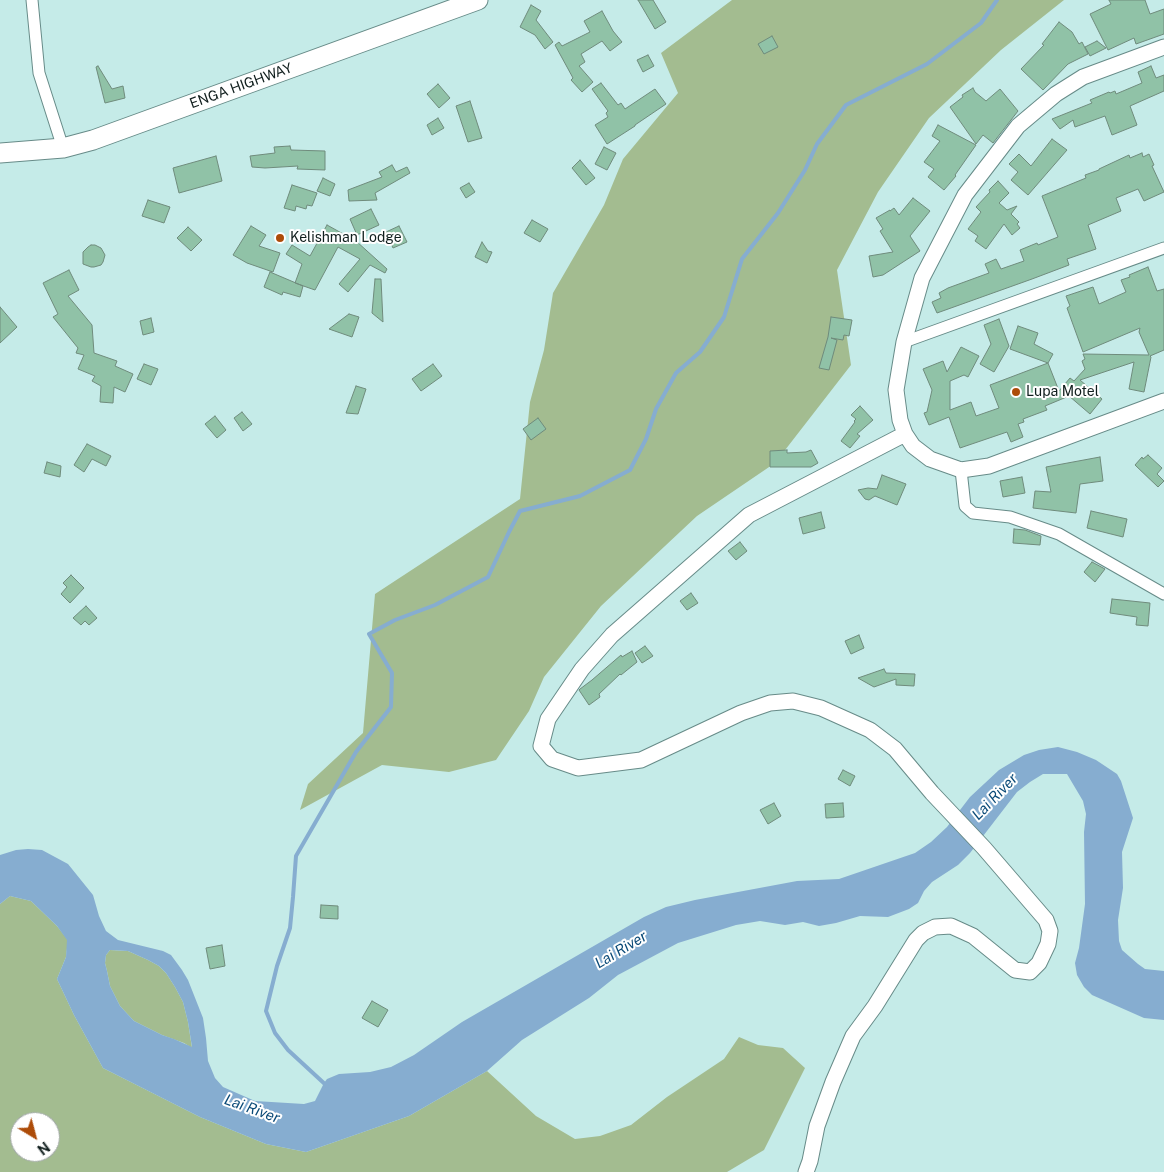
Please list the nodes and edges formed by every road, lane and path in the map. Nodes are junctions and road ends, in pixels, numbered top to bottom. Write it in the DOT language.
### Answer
graph roads {
  1 [pos="32,0"];
  2 [pos="478,0"];
  3 [pos="1164,47"];
  4 [pos="63,148"];
  5 [pos="0,153"];
  6 [pos="1164,248"];
  7 [pos="904,342"];
  8 [pos="1164,401"];
  9 [pos="905,434"];
  10 [pos="961,470"];
  11 [pos="1164,594"];
  12 [pos="806,1172"];
  1 -- 4 [label="street"];
  2 -- 4 [label="main road, ENGA HIGHWAY"];
  3 -- 7 [label="street"];
  4 -- 5 [label="main road, ENGA HIGHWAY"];
  6 -- 7 [label="street"];
  7 -- 9 [label="street"];
  8 -- 10 [label="street"];
  9 -- 10 [label="street"];
  9 -- 12 [label="street"];
  10 -- 11 [label="street"];
}
